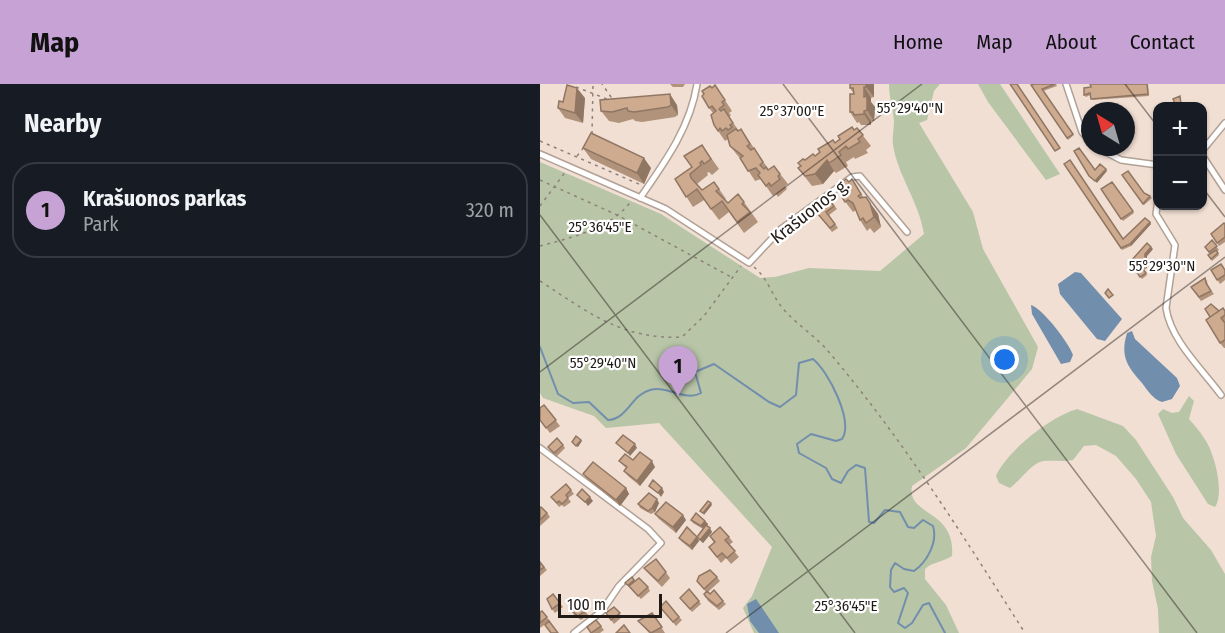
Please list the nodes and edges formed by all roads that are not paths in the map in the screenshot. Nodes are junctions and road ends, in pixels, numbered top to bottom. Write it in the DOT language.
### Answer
graph roads {
  1 [pos="697,84"];
  2 [pos="1066,84"];
  3 [pos="1225,123"];
  4 [pos="1081,129"];
  5 [pos="1207,148"];
  6 [pos="540,154"];
  7 [pos="1113,156"];
  8 [pos="1205,156"];
  9 [pos="1153,164"];
  10 [pos="1225,190"];
  11 [pos="637,196"];
  12 [pos="1157,210"];
  13 [pos="907,232"];
  14 [pos="1221,395"];
  15 [pos="540,448"];
  16 [pos="574,633"];
  1 -- 11 [label="street"];
  2 -- 4 [label="street"];
  3 -- 5 [label="street"];
  6 -- 11 [label="street"];
  7 -- 9 [label="street"];
  8 -- 10 [label="street"];
  11 -- 13 [label="street, Krašuonos g."];
  12 -- 14 [label="street"];
  15 -- 16 [label="street"];
}
